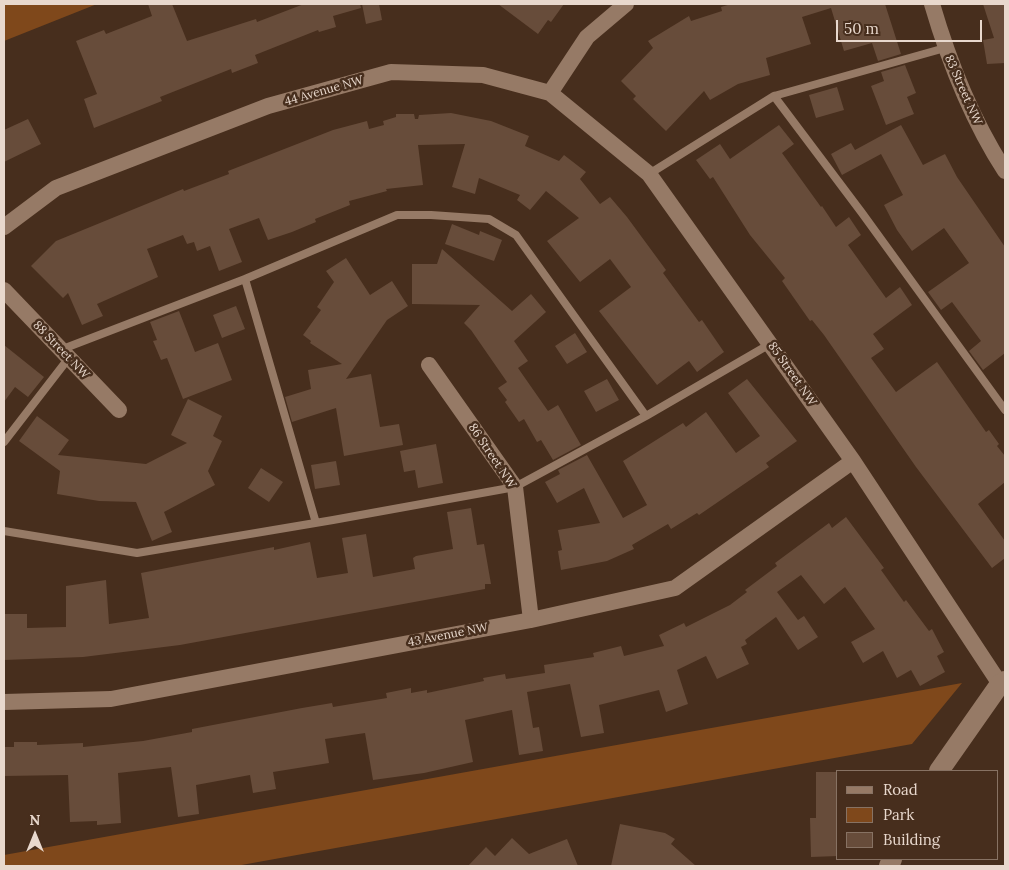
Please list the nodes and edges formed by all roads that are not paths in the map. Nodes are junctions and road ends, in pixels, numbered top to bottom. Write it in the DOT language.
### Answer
graph roads {
  1 [pos="626,4"];
  2 [pos="932,4"];
  3 [pos="944,48"];
  4 [pos="550,93"];
  5 [pos="774,96"];
  6 [pos="1005,171"];
  7 [pos="649,174"];
  8 [pos="4,227"];
  9 [pos="245,279"];
  10 [pos="4,290"];
  11 [pos="770,344"];
  12 [pos="64,355"];
  13 [pos="429,365"];
  14 [pos="119,410"];
  15 [pos="1005,410"];
  16 [pos="646,416"];
  17 [pos="4,442"];
  18 [pos="853,461"];
  19 [pos="515,487"];
  20 [pos="316,523"];
  21 [pos="4,531"];
  22 [pos="531,620"];
  23 [pos="1003,683"];
  24 [pos="4,702"];
  25 [pos="940,770"];
  1 -- 4 [label="street"];
  2 -- 3 [label="street, 83 Street NW"];
  3 -- 5 [label="lane"];
  3 -- 6 [label="street, 83 Street NW"];
  4 -- 7 [label="street, 85 Street NW"];
  4 -- 8 [label="street, 44 Avenue NW"];
  5 -- 7 [label="lane"];
  5 -- 15 [label="lane"];
  7 -- 11 [label="street, 85 Street NW"];
  9 -- 12 [label="lane"];
  9 -- 16 [label="lane"];
  9 -- 20 [label="lane"];
  10 -- 12 [label="street, 88 Street NW"];
  11 -- 16 [label="lane"];
  11 -- 18 [label="street, 85 Street NW"];
  12 -- 14 [label="street, 88 Street NW"];
  12 -- 17 [label="lane"];
  13 -- 19 [label="street, 86 Street NW"];
  16 -- 19 [label="lane"];
  18 -- 22 [label="street, 43 Avenue NW"];
  18 -- 23 [label="street, 85 Street NW"];
  19 -- 20 [label="lane"];
  19 -- 22 [label="street, 86 Street NW"];
  20 -- 21 [label="lane"];
  22 -- 24 [label="street, 43 Avenue NW"];
  23 -- 25 [label="street"];
}
